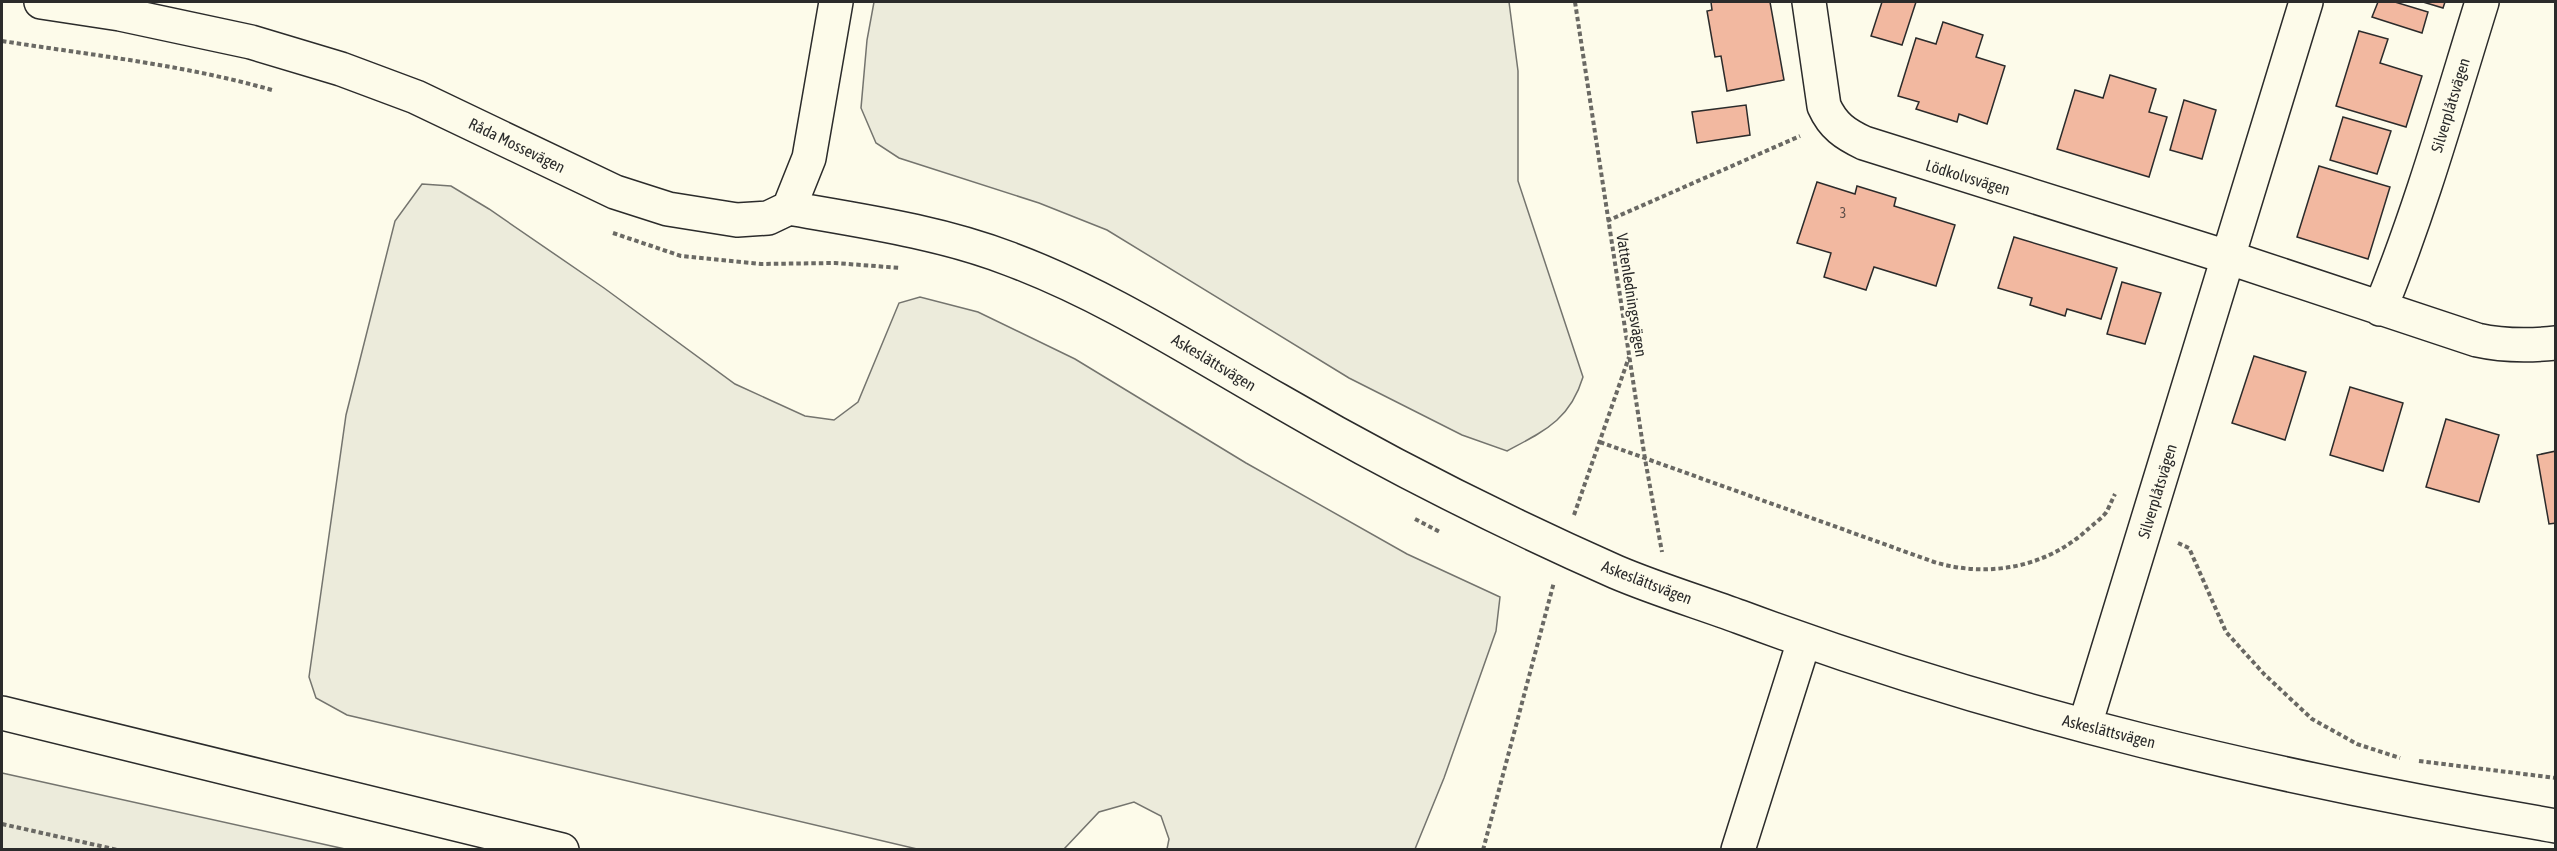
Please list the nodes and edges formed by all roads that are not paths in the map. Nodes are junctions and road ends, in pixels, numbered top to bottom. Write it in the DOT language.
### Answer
graph roads {
  1 [pos="40,2"];
  2 [pos="836,2"];
  3 [pos="1809,2"];
  4 [pos="2306,2"];
  5 [pos="2482,2"];
  6 [pos="789,208"];
  7 [pos="2227,257"];
  8 [pos="2380,309"];
  9 [pos="2556,343"];
  10 [pos="1804,641"];
  11 [pos="2,713"];
  12 [pos="2085,724"];
  13 [pos="2556,826"];
  14 [pos="562,849"];
  15 [pos="1738,849"];
  1 -- 6 [label="street, Råda Mossevägen"];
  2 -- 6 [label="street"];
  3 -- 7 [label="street, Lödkolvsvägen"];
  4 -- 7 [label="street, Silverplåtsvägen"];
  5 -- 8 [label="street, Silverplåtsvägen"];
  6 -- 10 [label="street, Askeslättsvägen"];
  7 -- 8 [label="street"];
  7 -- 12 [label="street, Silverplåtsvägen"];
  8 -- 9 [label="street"];
  10 -- 12 [label="street, Askeslättsvägen"];
  10 -- 15 [label="street"];
  11 -- 14 [label="street"];
  12 -- 13 [label="street, Askeslättsvägen"];
}
